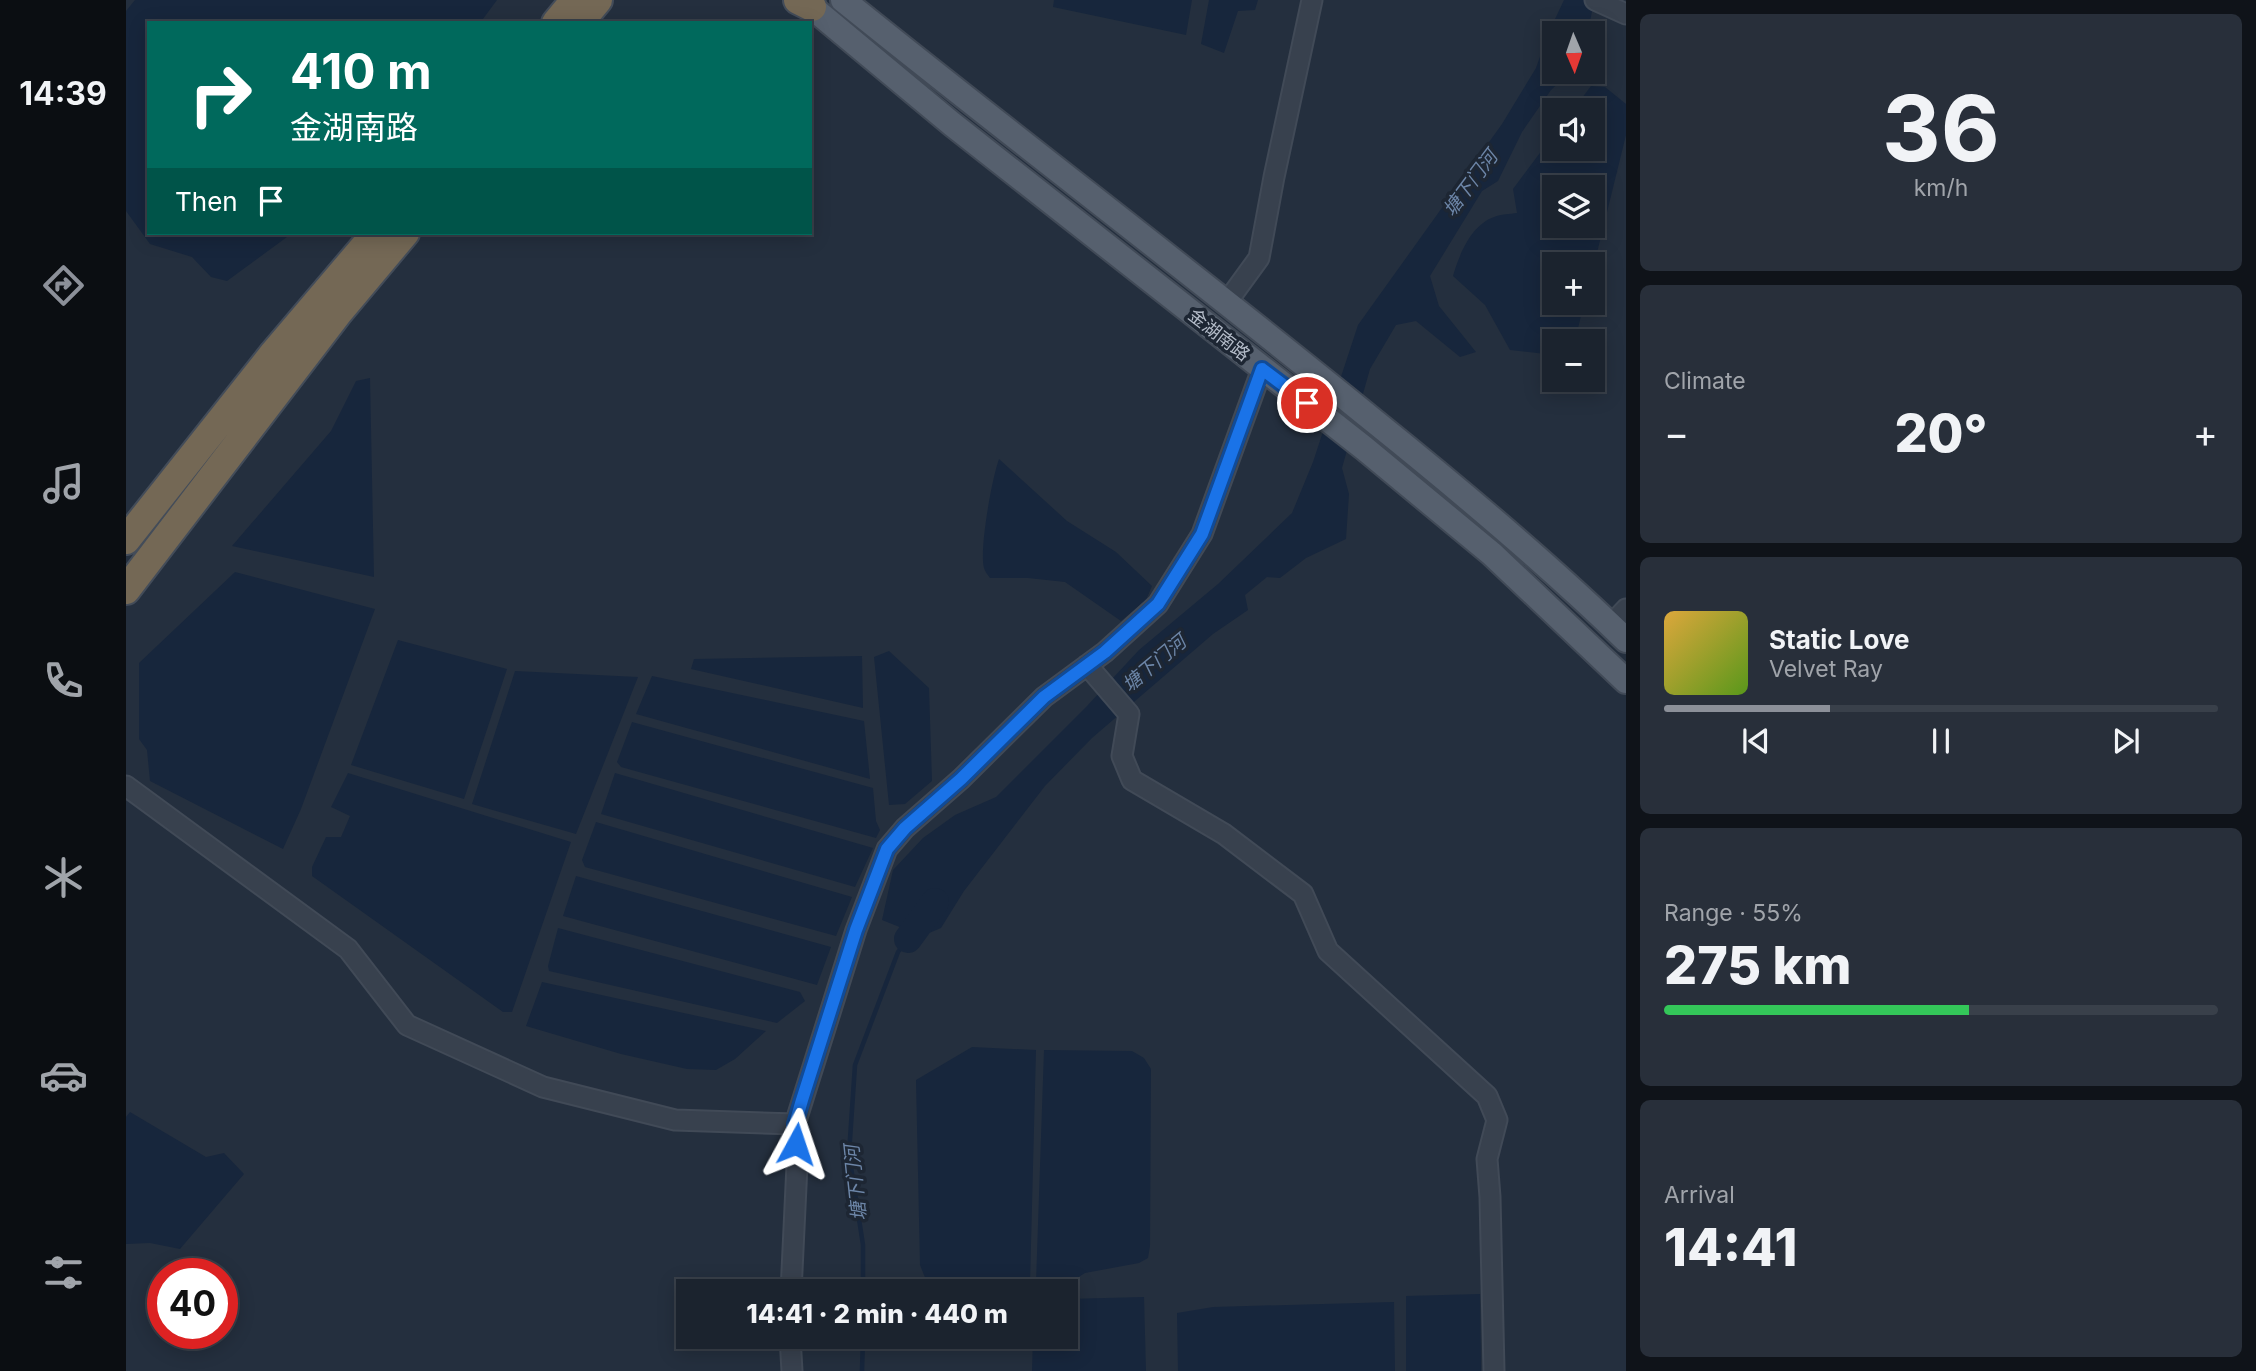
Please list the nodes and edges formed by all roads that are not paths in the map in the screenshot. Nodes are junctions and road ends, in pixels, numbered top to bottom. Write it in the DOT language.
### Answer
graph roads {
  1 [pos="575,0"];
  2 [pos="598,0"];
  3 [pos="843,0"];
  4 [pos="1312,0"];
  5 [pos="1599,1"];
  6 [pos="804,2"];
  7 [pos="1626,15"];
  8 [pos="558,21"];
  9 [pos="581,21"];
  10 [pos="374,235"];
  11 [pos="403,235"];
  12 [pos="1227,302"];
  13 [pos="1262,369"];
  14 [pos="126,540"];
  15 [pos="126,590"];
  16 [pos="1621,625"];
  17 [pos="1088,666"];
  18 [pos="1626,681"];
  19 [pos="126,786"];
  20 [pos="795,1124"];
  21 [pos="792,1279"];
  22 [pos="791,1349"];
  23 [pos="792,1371"];
  24 [pos="1494,1371"];
  1 -- 8 [label="highway"];
  2 -- 9 [label="highway"];
  3 -- 12 [label="main road, 金湖南路"];
  4 -- 12 [label="street"];
  5 -- 7 [label="street"];
  6 -- 13 [label="main road, 金湖南路"];
  10 -- 14 [label="highway"];
  11 -- 15 [label="highway"];
  12 -- 16 [label="main road, 金湖南路"];
  13 -- 17 [label="street"];
  13 -- 18 [label="main road, 金湖南路"];
  17 -- 20 [label="street"];
  17 -- 24 [label="street"];
  19 -- 20 [label="street"];
  20 -- 21 [label="street"];
  22 -- 23 [label="street"];
}
